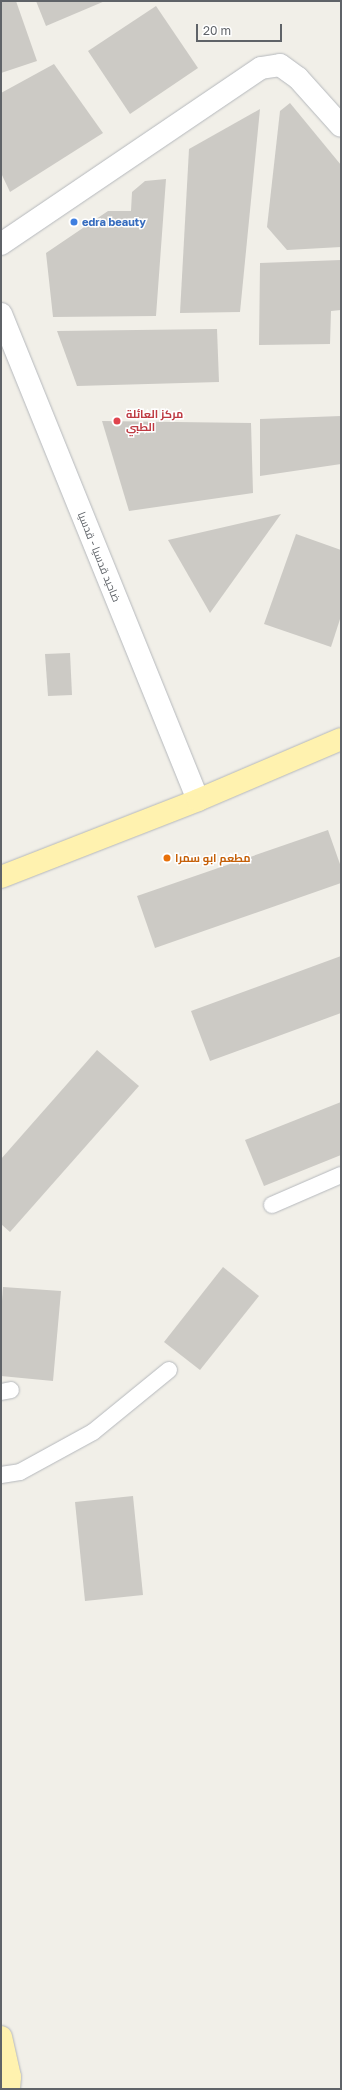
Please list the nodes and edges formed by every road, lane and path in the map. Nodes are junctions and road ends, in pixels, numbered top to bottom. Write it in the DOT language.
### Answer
graph roads {
  1 [pos="341,126"];
  2 [pos="1,244"];
  3 [pos="1,314"];
  4 [pos="5,338"];
  5 [pos="341,739"];
  6 [pos="198,800"];
  7 [pos="1,877"];
  8 [pos="341,1175"];
  9 [pos="272,1205"];
  10 [pos="169,1370"];
  11 [pos="1,1475"];
  12 [pos="1,2037"];
  13 [pos="9,2089"];
  1 -- 2 [label="main road"];
  3 -- 4 [label="main road, ضاحيد قدسيا - قدسيا"];
  4 -- 6 [label="main road, ضاحيد قدسيا - قدسيا"];
  5 -- 6 [label="main road"];
  6 -- 7 [label="main road"];
  8 -- 9 [label="lane"];
  10 -- 11 [label="lane"];
  12 -- 13 [label="main road"];
}
